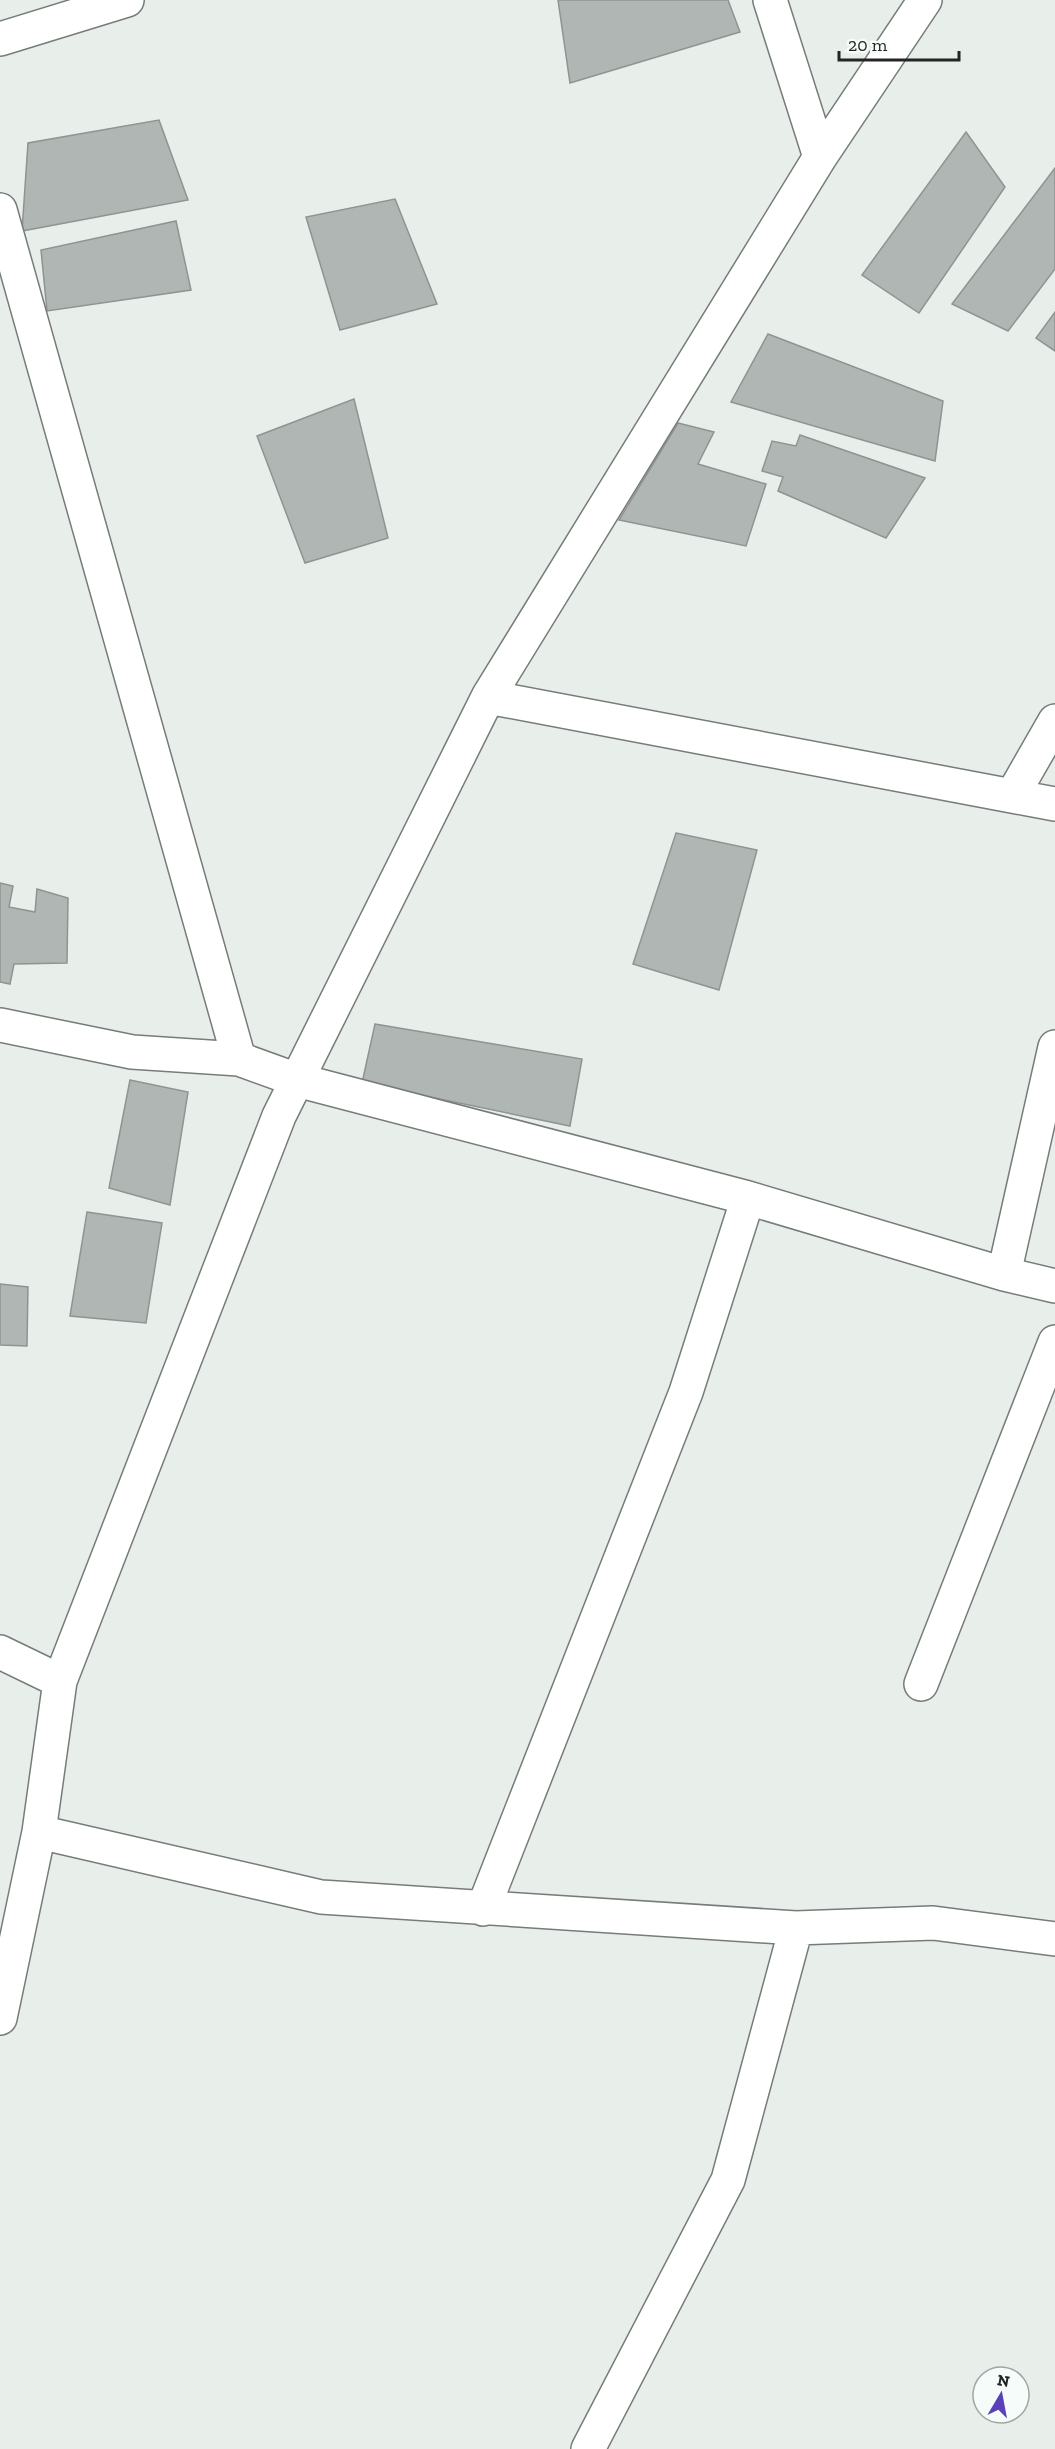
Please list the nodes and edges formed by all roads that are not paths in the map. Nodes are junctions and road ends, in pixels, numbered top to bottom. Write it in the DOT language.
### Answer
graph roads {
  1 [pos="127,0"];
  2 [pos="770,0"];
  3 [pos="926,0"];
  4 [pos="0,39"];
  5 [pos="820,157"];
  6 [pos="0,210"];
  7 [pos="488,697"];
  8 [pos="1055,721"];
  9 [pos="1012,796"];
  10 [pos="1055,804"];
  11 [pos="0,1025"];
  12 [pos="1055,1047"];
  13 [pos="239,1059"];
  14 [pos="297,1080"];
  15 [pos="748,1198"];
  16 [pos="1004,1274"];
  17 [pos="1055,1286"];
  18 [pos="1055,1342"];
  19 [pos="0,1652"];
  20 [pos="60,1681"];
  21 [pos="921,1684"];
  22 [pos="39,1832"];
  23 [pos="483,1909"];
  24 [pos="796,1928"];
  25 [pos="1055,1939"];
  26 [pos="0,2018"];
  27 [pos="588,2449"];
  1 -- 4 [label="street"];
  2 -- 5 [label="street"];
  3 -- 5 [label="street"];
  5 -- 7 [label="street"];
  6 -- 13 [label="street"];
  7 -- 9 [label="street"];
  7 -- 14 [label="street"];
  8 -- 9 [label="street"];
  9 -- 10 [label="street"];
  11 -- 13 [label="street"];
  12 -- 16 [label="street"];
  13 -- 14 [label="street"];
  14 -- 15 [label="street"];
  14 -- 20 [label="street"];
  15 -- 16 [label="street"];
  15 -- 23 [label="street"];
  16 -- 17 [label="street"];
  18 -- 21 [label="street"];
  19 -- 20 [label="street"];
  20 -- 22 [label="street"];
  22 -- 23 [label="street"];
  22 -- 26 [label="street"];
  23 -- 24 [label="street"];
  24 -- 25 [label="street"];
  24 -- 27 [label="street"];
}
